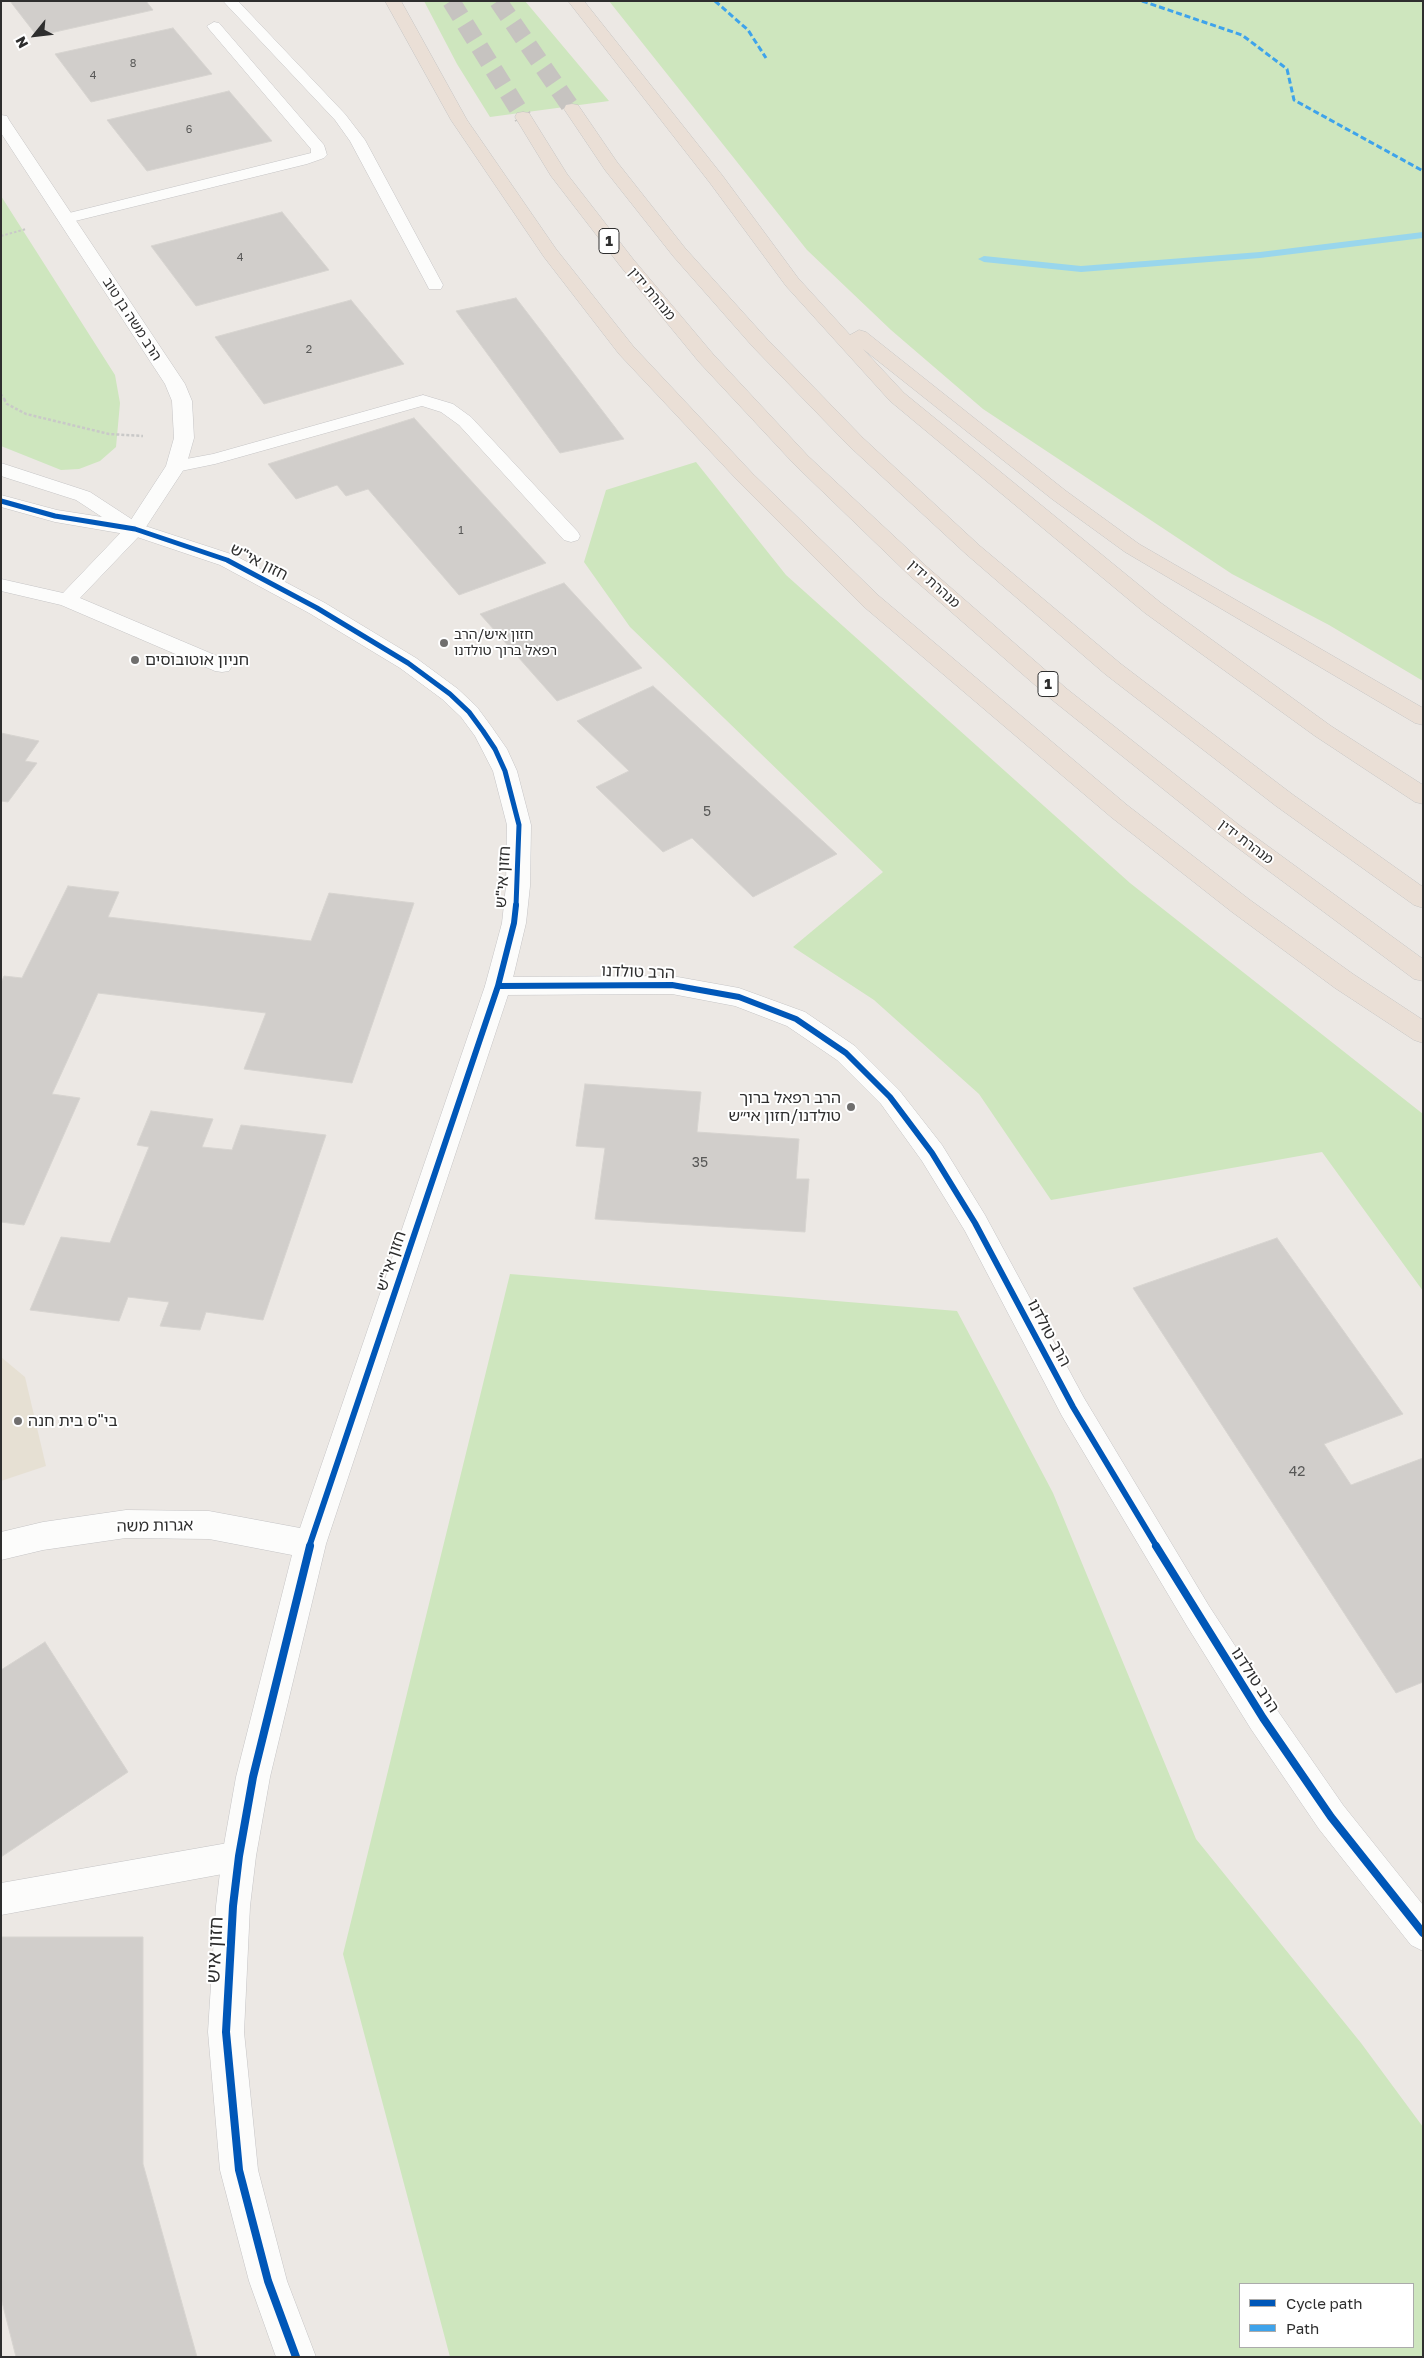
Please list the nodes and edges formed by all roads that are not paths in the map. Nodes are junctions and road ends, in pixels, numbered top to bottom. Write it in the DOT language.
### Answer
graph roads {
  1 [pos="230,1"];
  2 [pos="393,1"];
  3 [pos="576,1"];
  4 [pos="214,26"];
  5 [pos="572,109"];
  6 [pos="523,117"];
  7 [pos="1,120"];
  8 [pos="67,218"];
  9 [pos="792,282"];
  10 [pos="435,285"];
  11 [pos="176,466"];
  12 [pos="1,469"];
  13 [pos="1,501"];
  14 [pos="135,530"];
  15 [pos="571,536"];
  16 [pos="1,585"];
  17 [pos="67,600"];
  18 [pos="222,666"];
  19 [pos="1423,718"];
  20 [pos="1423,796"];
  21 [pos="1423,899"];
  22 [pos="1423,972"];
  23 [pos="498,986"];
  24 [pos="1423,1033"];
  25 [pos="310,1544"];
  26 [pos="1,1546"];
  27 [pos="240,1856"];
  28 [pos="1,1899"];
  29 [pos="1423,1933"];
  30 [pos="296,2357"];
  1 -- 10 [label="lane"];
  2 -- 24 [label="highway"];
  3 -- 9 [label="highway"];
  4 -- 8 [label="lane"];
  5 -- 21 [label="highway"];
  6 -- 22 [label="highway, מנהרת ידין / 1"];
  7 -- 8 [label="street, הרב משה בן טוב"];
  8 -- 11 [label="street, הרב משה בן טוב"];
  9 -- 19 [label="highway"];
  9 -- 20 [label="highway"];
  11 -- 14 [label="street, הרב משה בן טוב"];
  11 -- 15 [label="lane"];
  12 -- 14 [label="street, חזון אי\"ש"];
  13 -- 14 [label="street, חזון אי\"ש"];
  14 -- 17 [label="lane"];
  14 -- 23 [label="street, חזון אי\"ש"];
  16 -- 17 [label="lane"];
  17 -- 18 [label="lane"];
  23 -- 25 [label="street, חזון אי\"ש"];
  23 -- 29 [label="street, הרב טולדנו"];
  25 -- 26 [label="street, אגרות משה"];
  25 -- 27 [label="street, חזון איש"];
  27 -- 28 [label="lane"];
  27 -- 30 [label="street, חזון איש"];
}
